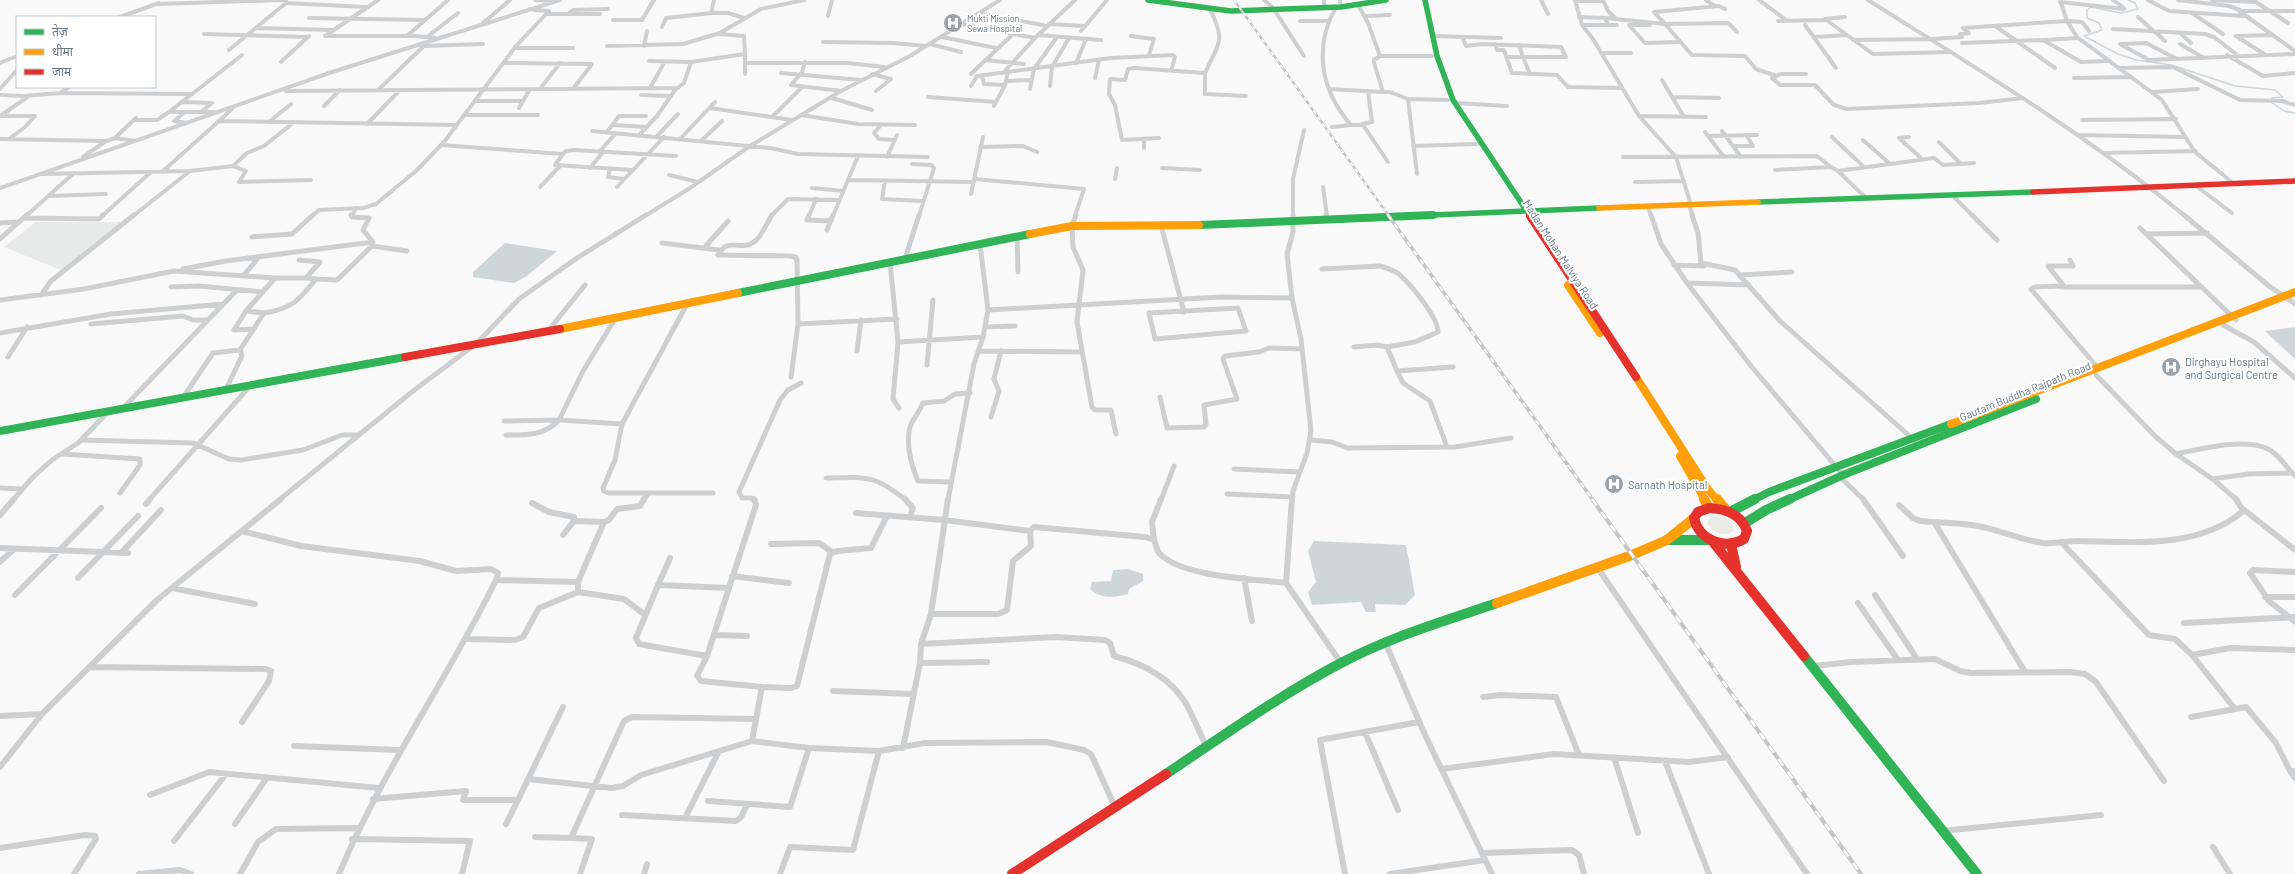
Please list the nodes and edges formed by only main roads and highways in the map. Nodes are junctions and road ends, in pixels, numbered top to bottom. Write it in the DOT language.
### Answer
graph roads {
  1 [pos="1148,0"];
  2 [pos="1384,0"];
  3 [pos="1420,0"];
  4 [pos="1425,0"];
  5 [pos="1324,4"];
  6 [pos="1339,5"];
  7 [pos="1451,101"];
  8 [pos="2295,181"];
  9 [pos="1523,211"];
  10 [pos="2295,292"];
  11 [pos="2291,300"];
  12 [pos="2234,318"];
  13 [pos="2096,371"];
  14 [pos="0,430"];
  15 [pos="1709,508"];
  16 [pos="1728,511"];
  17 [pos="1693,519"];
  18 [pos="1745,523"];
  19 [pos="1667,540"];
  20 [pos="1711,540"];
  21 [pos="1731,544"];
  22 [pos="1737,569"];
  23 [pos="1012,874"];
  24 [pos="1977,874"];
  1 -- 5 [label="main road"];
  2 -- 6 [label="main road"];
  3 -- 7 [label="main road, Madan Mohan Malviya Road"];
  4 -- 7 [label="main road"];
  5 -- 6 [label="main road"];
  7 -- 9 [label="main road"];
  7 -- 9 [label="main road, Madan Mohan Malviya Road"];
  8 -- 9 [label="main road"];
  9 -- 14 [label="main road"];
  9 -- 15 [label="main road, Madan Mohan Malviya Road"];
  9 -- 16 [label="main road"];
  10 -- 11 [label="main road, Gautam Buddha Rajpath Road"];
  11 -- 12 [label="main road, Gautam Buddha Rajpath Road"];
  12 -- 13 [label="main road"];
  12 -- 13 [label="main road, Gautam Buddha Rajpath Road"];
  13 -- 16 [label="main road"];
  13 -- 18 [label="main road, Gautam Buddha Rajpath Road"];
  15 -- 16 [label="main road"];
  15 -- 17 [label="main road"];
  16 -- 18 [label="main road"];
  17 -- 19 [label="main road"];
  17 -- 20 [label="main road"];
  18 -- 21 [label="main road"];
  19 -- 20 [label="main road"];
  19 -- 23 [label="main road"];
  20 -- 21 [label="main road"];
  20 -- 22 [label="main road"];
  21 -- 22 [label="main road"];
  22 -- 24 [label="main road"];
}
